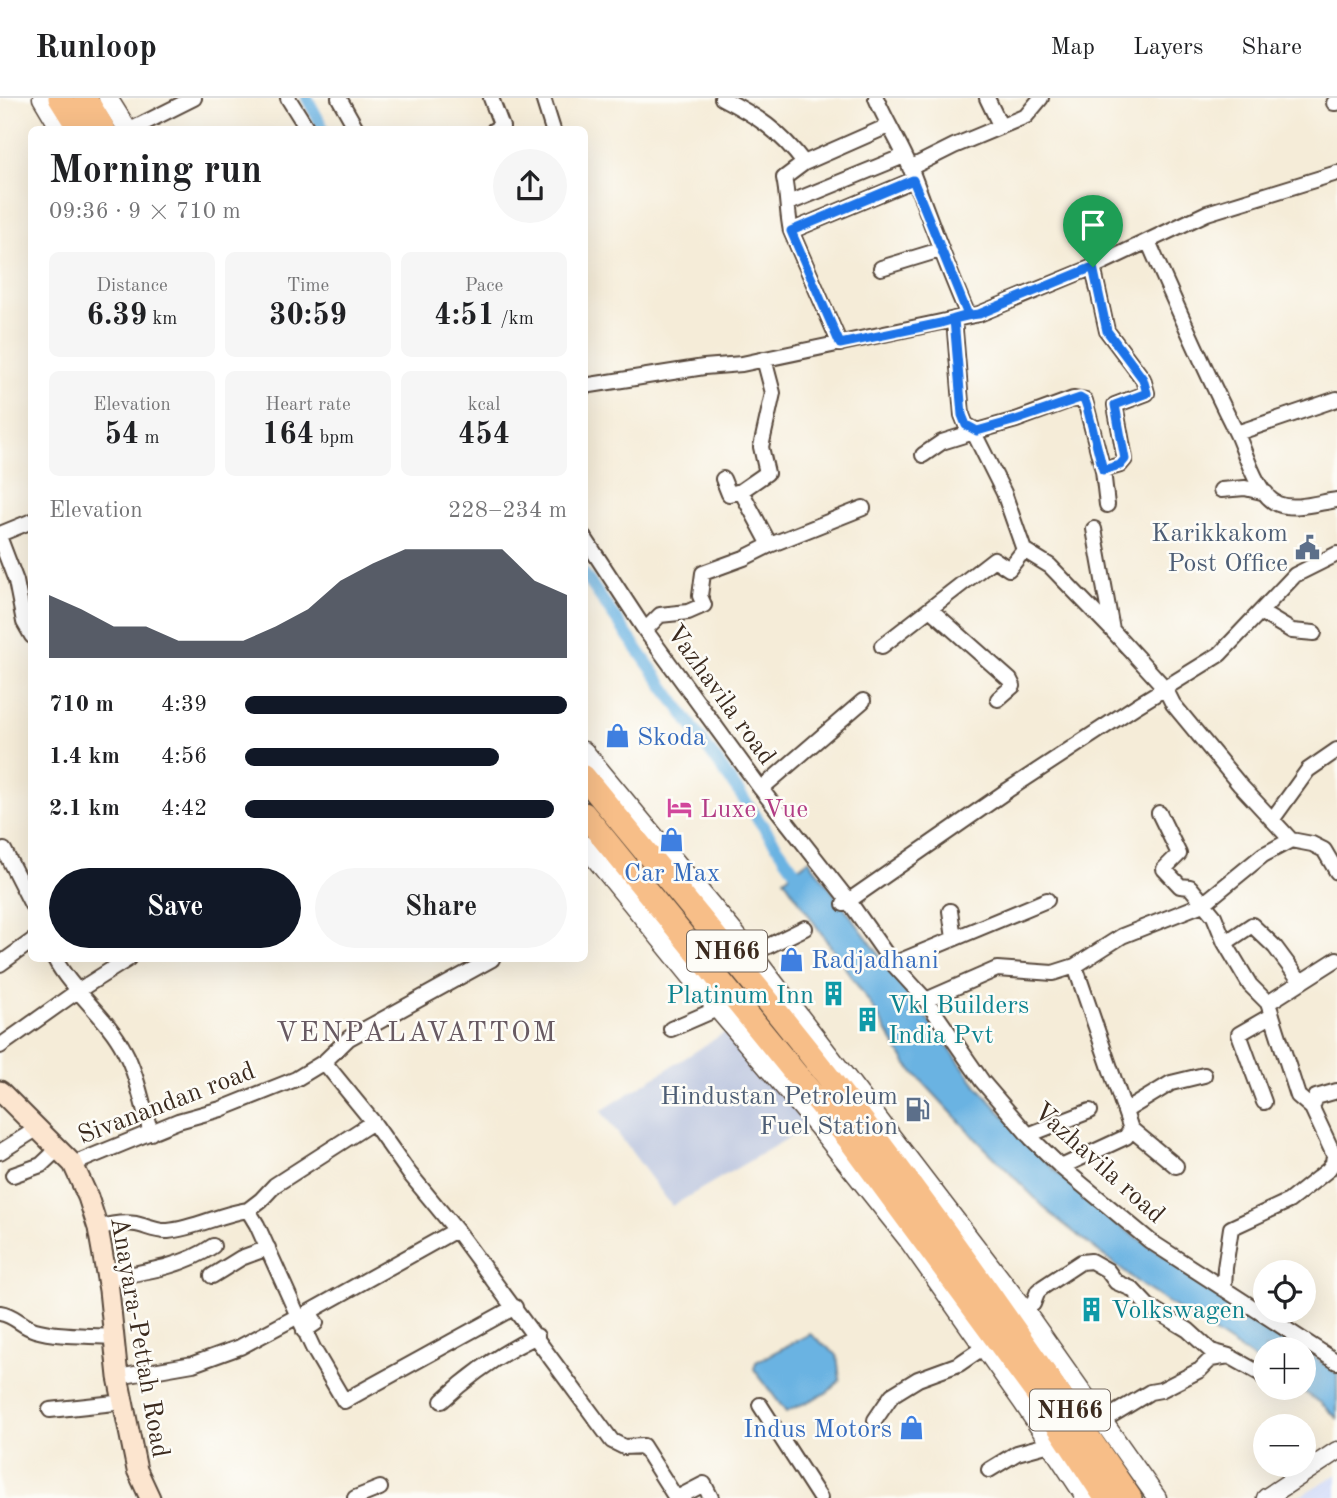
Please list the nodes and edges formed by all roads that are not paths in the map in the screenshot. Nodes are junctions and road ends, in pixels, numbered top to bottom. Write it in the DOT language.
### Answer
graph roads {
  1 [pos="42,98"];
  2 [pos="60,98"];
  3 [pos="85,98"];
  4 [pos="108,98"];
  5 [pos="194,98"];
  6 [pos="288,98"];
  7 [pos="338,98"];
  8 [pos="491,98"];
  9 [pos="543,98"];
  10 [pos="722,98"];
  11 [pos="877,98"];
  12 [pos="987,98"];
  13 [pos="1041,98"];
  14 [pos="1000,125"];
  15 [pos="59,126"];
  16 [pos="78,126"];
  17 [pos="102,126"];
  18 [pos="126,126"];
  19 [pos="137,126"];
  20 [pos="306,126"];
  21 [pos="355,126"];
  22 [pos="502,126"];
  23 [pos="552,126"];
  24 [pos="888,126"];
  25 [pos="804,163"];
  26 [pos="909,168"];
  27 [pos="1337,173"];
  28 [pos="789,203"];
  29 [pos="791,231"];
  30 [pos="1148,241"];
  31 [pos="940,250"];
  32 [pos="1093,267"];
  33 [pos="881,268"];
  34 [pos="961,317"];
  35 [pos="840,344"];
  36 [pos="764,359"];
  37 [pos="588,385"];
  38 [pos="1337,399"];
  39 [pos="977,431"];
  40 [pos="1237,433"];
  41 [pos="923,455"];
  42 [pos="1103,470"];
  43 [pos="723,479"];
  44 [pos="1221,490"];
  45 [pos="741,491"];
  46 [pos="1266,493"];
  47 [pos="1337,500"];
  48 [pos="1107,505"];
  49 [pos="863,508"];
  50 [pos="28,523"];
  51 [pos="1094,529"];
  52 [pos="0,537"];
  53 [pos="588,543"];
  54 [pos="770,545"];
  55 [pos="1024,550"];
  56 [pos="1337,554"];
  57 [pos="931,610"];
  58 [pos="1260,612"];
  59 [pos="28,629"];
  60 [pos="645,630"];
  61 [pos="1112,630"];
  62 [pos="1314,633"];
  63 [pos="882,646"];
  64 [pos="1165,688"];
  65 [pos="999,699"];
  66 [pos="863,701"];
  67 [pos="1337,750"];
  68 [pos="588,756"];
  69 [pos="588,782"];
  70 [pos="761,789"];
  71 [pos="1159,813"];
  72 [pos="588,819"];
  73 [pos="1272,820"];
  74 [pos="1291,840"];
  75 [pos="4,850"];
  76 [pos="588,854"];
  77 [pos="1337,872"];
  78 [pos="28,897"];
  79 [pos="1047,900"];
  80 [pos="846,902"];
  81 [pos="1203,904"];
  82 [pos="950,911"];
  83 [pos="806,928"];
  84 [pos="954,938"];
  85 [pos="1225,943"];
  86 [pos="28,944"];
  87 [pos="752,954"];
  88 [pos="1337,959"];
  89 [pos="57,962"];
  90 [pos="123,962"];
  91 [pos="487,962"];
  92 [pos="0,964"];
  93 [pos="893,964"];
  94 [pos="1075,966"];
  95 [pos="1301,982"];
  96 [pos="79,990"];
  97 [pos="926,1000"];
  98 [pos="718,1009"];
  99 [pos="1270,1009"];
  100 [pos="671,1029"];
  101 [pos="0,1046"];
  102 [pos="324,1062"];
  103 [pos="1203,1075"];
  104 [pos="0,1091"];
  105 [pos="1337,1091"];
  106 [pos="1264,1102"];
  107 [pos="1312,1108"];
  108 [pos="1090,1111"];
  109 [pos="1125,1111"];
  110 [pos="373,1122"];
  111 [pos="38,1128"];
  112 [pos="1131,1129"];
  113 [pos="151,1133"];
  114 [pos="1028,1135"];
  115 [pos="59,1148"];
  116 [pos="0,1152"];
  117 [pos="1335,1163"];
  118 [pos="73,1164"];
  119 [pos="1175,1166"];
  120 [pos="1061,1167"];
  121 [pos="13,1175"];
  122 [pos="248,1210"];
  123 [pos="98,1228"];
  124 [pos="456,1230"];
  125 [pos="213,1247"];
  126 [pos="268,1248"];
  127 [pos="212,1276"];
  128 [pos="106,1279"];
  129 [pos="1224,1289"];
  130 [pos="515,1307"];
  131 [pos="1023,1308"];
  132 [pos="0,1313"];
  133 [pos="301,1324"];
  134 [pos="537,1336"];
  135 [pos="114,1337"];
  136 [pos="984,1347"];
  137 [pos="1229,1356"];
  138 [pos="1337,1362"];
  139 [pos="1253,1370"];
  140 [pos="118,1377"];
  141 [pos="442,1401"];
  142 [pos="124,1402"];
  143 [pos="760,1405"];
  144 [pos="50,1410"];
  145 [pos="875,1420"];
  146 [pos="1102,1421"];
  147 [pos="1050,1444"];
  148 [pos="1337,1451"];
  149 [pos="989,1470"];
  150 [pos="380,1488"];
  151 [pos="150,1498"];
  152 [pos="355,1498"];
  153 [pos="677,1498"];
  154 [pos="711,1498"];
  155 [pos="820,1498"];
  156 [pos="1087,1498"];
  157 [pos="1106,1498"];
  158 [pos="1130,1498"];
  159 [pos="1157,1498"];
  160 [pos="1266,1498"];
  1 -- 15 [label="street"];
  2 -- 16 [label="highway"];
  3 -- 17 [label="highway"];
  4 -- 18 [label="street"];
  5 -- 19 [label="street"];
  6 -- 20 [label="street"];
  7 -- 21 [label="street"];
  8 -- 22 [label="street"];
  9 -- 23 [label="street"];
  10 -- 25 [label="street"];
  11 -- 24 [label="street"];
  12 -- 14 [label="street"];
  13 -- 14 [label="street"];
  14 -- 26 [label="street"];
  24 -- 25 [label="street"];
  24 -- 26 [label="street"];
  25 -- 28 [label="street"];
  26 -- 28 [label="street"];
  26 -- 29 [label="street"];
  26 -- 31 [label="street"];
  27 -- 30 [label="street"];
  28 -- 29 [label="street"];
  29 -- 35 [label="street"];
  30 -- 32 [label="street"];
  30 -- 40 [label="street"];
  31 -- 33 [label="street"];
  31 -- 34 [label="street"];
  32 -- 34 [label="street"];
  32 -- 42 [label="street"];
  34 -- 35 [label="street"];
  34 -- 39 [label="street"];
  35 -- 36 [label="street"];
  36 -- 37 [label="street"];
  36 -- 45 [label="street"];
  38 -- 40 [label="street"];
  39 -- 41 [label="street"];
  39 -- 42 [label="street"];
  39 -- 55 [label="street"];
  40 -- 46 [label="street"];
  42 -- 48 [label="street"];
  43 -- 45 [label="street"];
  44 -- 46 [label="street"];
  45 -- 54 [label="street"];
  46 -- 47 [label="street"];
  49 -- 54 [label="street"];
  50 -- 52 [label="street"];
  51 -- 61 [label="street"];
  52 -- 59 [label="street"];
  53 -- 60 [label="street, Vazhavila road"];
  54 -- 60 [label="street"];
  55 -- 57 [label="street"];
  55 -- 61 [label="street"];
  56 -- 58 [label="street"];
  57 -- 63 [label="street"];
  57 -- 65 [label="street"];
  58 -- 62 [label="street"];
  58 -- 64 [label="street"];
  60 -- 70 [label="street, Vazhavila road"];
  61 -- 64 [label="street"];
  64 -- 73 [label="street"];
  64 -- 80 [label="street"];
  66 -- 70 [label="street"];
  67 -- 73 [label="street"];
  68 -- 87 [label="street"];
  69 -- 158 [label="highway, NH66"];
  70 -- 80 [label="street, Vazhavila road"];
  71 -- 81 [label="street"];
  72 -- 157 [label="highway, NH66"];
  73 -- 74 [label="street"];
  74 -- 77 [label="street"];
  74 -- 81 [label="street"];
  75 -- 78 [label="street"];
  76 -- 98 [label="street"];
  79 -- 84 [label="street"];
  80 -- 93 [label="street, Vazhavila road"];
  81 -- 85 [label="street"];
  81 -- 94 [label="street"];
  82 -- 84 [label="street"];
  83 -- 87 [label="street"];
  84 -- 93 [label="street"];
  85 -- 95 [label="street"];
  85 -- 99 [label="street"];
  86 -- 92 [label="street"];
  87 -- 131 [label="street"];
  88 -- 95 [label="street"];
  89 -- 96 [label="street"];
  90 -- 96 [label="street"];
  91 -- 102 [label="street, Sivanandan road"];
  93 -- 97 [label="street, Vazhavila road"];
  94 -- 97 [label="street"];
  94 -- 109 [label="street"];
  95 -- 99 [label="street"];
  96 -- 101 [label="street"];
  96 -- 113 [label="street"];
  97 -- 114 [label="street, Vazhavila road"];
  98 -- 100 [label="street"];
  98 -- 136 [label="street"];
  99 -- 106 [label="street"];
  99 -- 107 [label="street"];
  102 -- 110 [label="street"];
  102 -- 113 [label="street, Sivanandan road"];
  103 -- 109 [label="street"];
  104 -- 111 [label="main road, Anayara-Pettah Road"];
  105 -- 107 [label="street"];
  107 -- 117 [label="street"];
  108 -- 114 [label="street"];
  109 -- 112 [label="street"];
  110 -- 122 [label="street"];
  110 -- 124 [label="street"];
  111 -- 115 [label="main road, Anayara-Pettah Road"];
  111 -- 116 [label="street"];
  112 -- 119 [label="street"];
  112 -- 120 [label="street"];
  113 -- 118 [label="street, Sivanandan road"];
  114 -- 120 [label="street, Vazhavila road"];
  115 -- 118 [label="main road, Anayara-Pettah Road"];
  115 -- 121 [label="street"];
  117 -- 129 [label="street"];
  118 -- 123 [label="main road, Anayara-Pettah Road"];
  120 -- 129 [label="street, Vazhavila road"];
  122 -- 123 [label="street"];
  122 -- 126 [label="street"];
  123 -- 128 [label="main road, Anayara-Pettah Road"];
  124 -- 130 [label="street"];
  124 -- 133 [label="street"];
  125 -- 128 [label="street"];
  126 -- 127 [label="street"];
  126 -- 133 [label="street"];
  128 -- 135 [label="main road, Anayara-Pettah Road"];
  129 -- 138 [label="street, Vazhavila road"];
  130 -- 133 [label="street"];
  130 -- 134 [label="street"];
  131 -- 137 [label="street"];
  131 -- 146 [label="street"];
  132 -- 135 [label="street"];
  133 -- 140 [label="street"];
  134 -- 141 [label="street"];
  134 -- 153 [label="street"];
  135 -- 140 [label="main road, Anayara-Pettah Road"];
  136 -- 145 [label="street"];
  136 -- 147 [label="street"];
  137 -- 139 [label="street"];
  137 -- 146 [label="street"];
  140 -- 142 [label="main road, Anayara-Pettah Road"];
  142 -- 144 [label="street"];
  142 -- 151 [label="main road, Anayara-Pettah Road"];
  143 -- 155 [label="street"];
  146 -- 159 [label="street"];
  147 -- 149 [label="street"];
  147 -- 156 [label="street"];
  148 -- 160 [label="street"];
  150 -- 152 [label="street"];
  153 -- 154 [label="street"];
}
